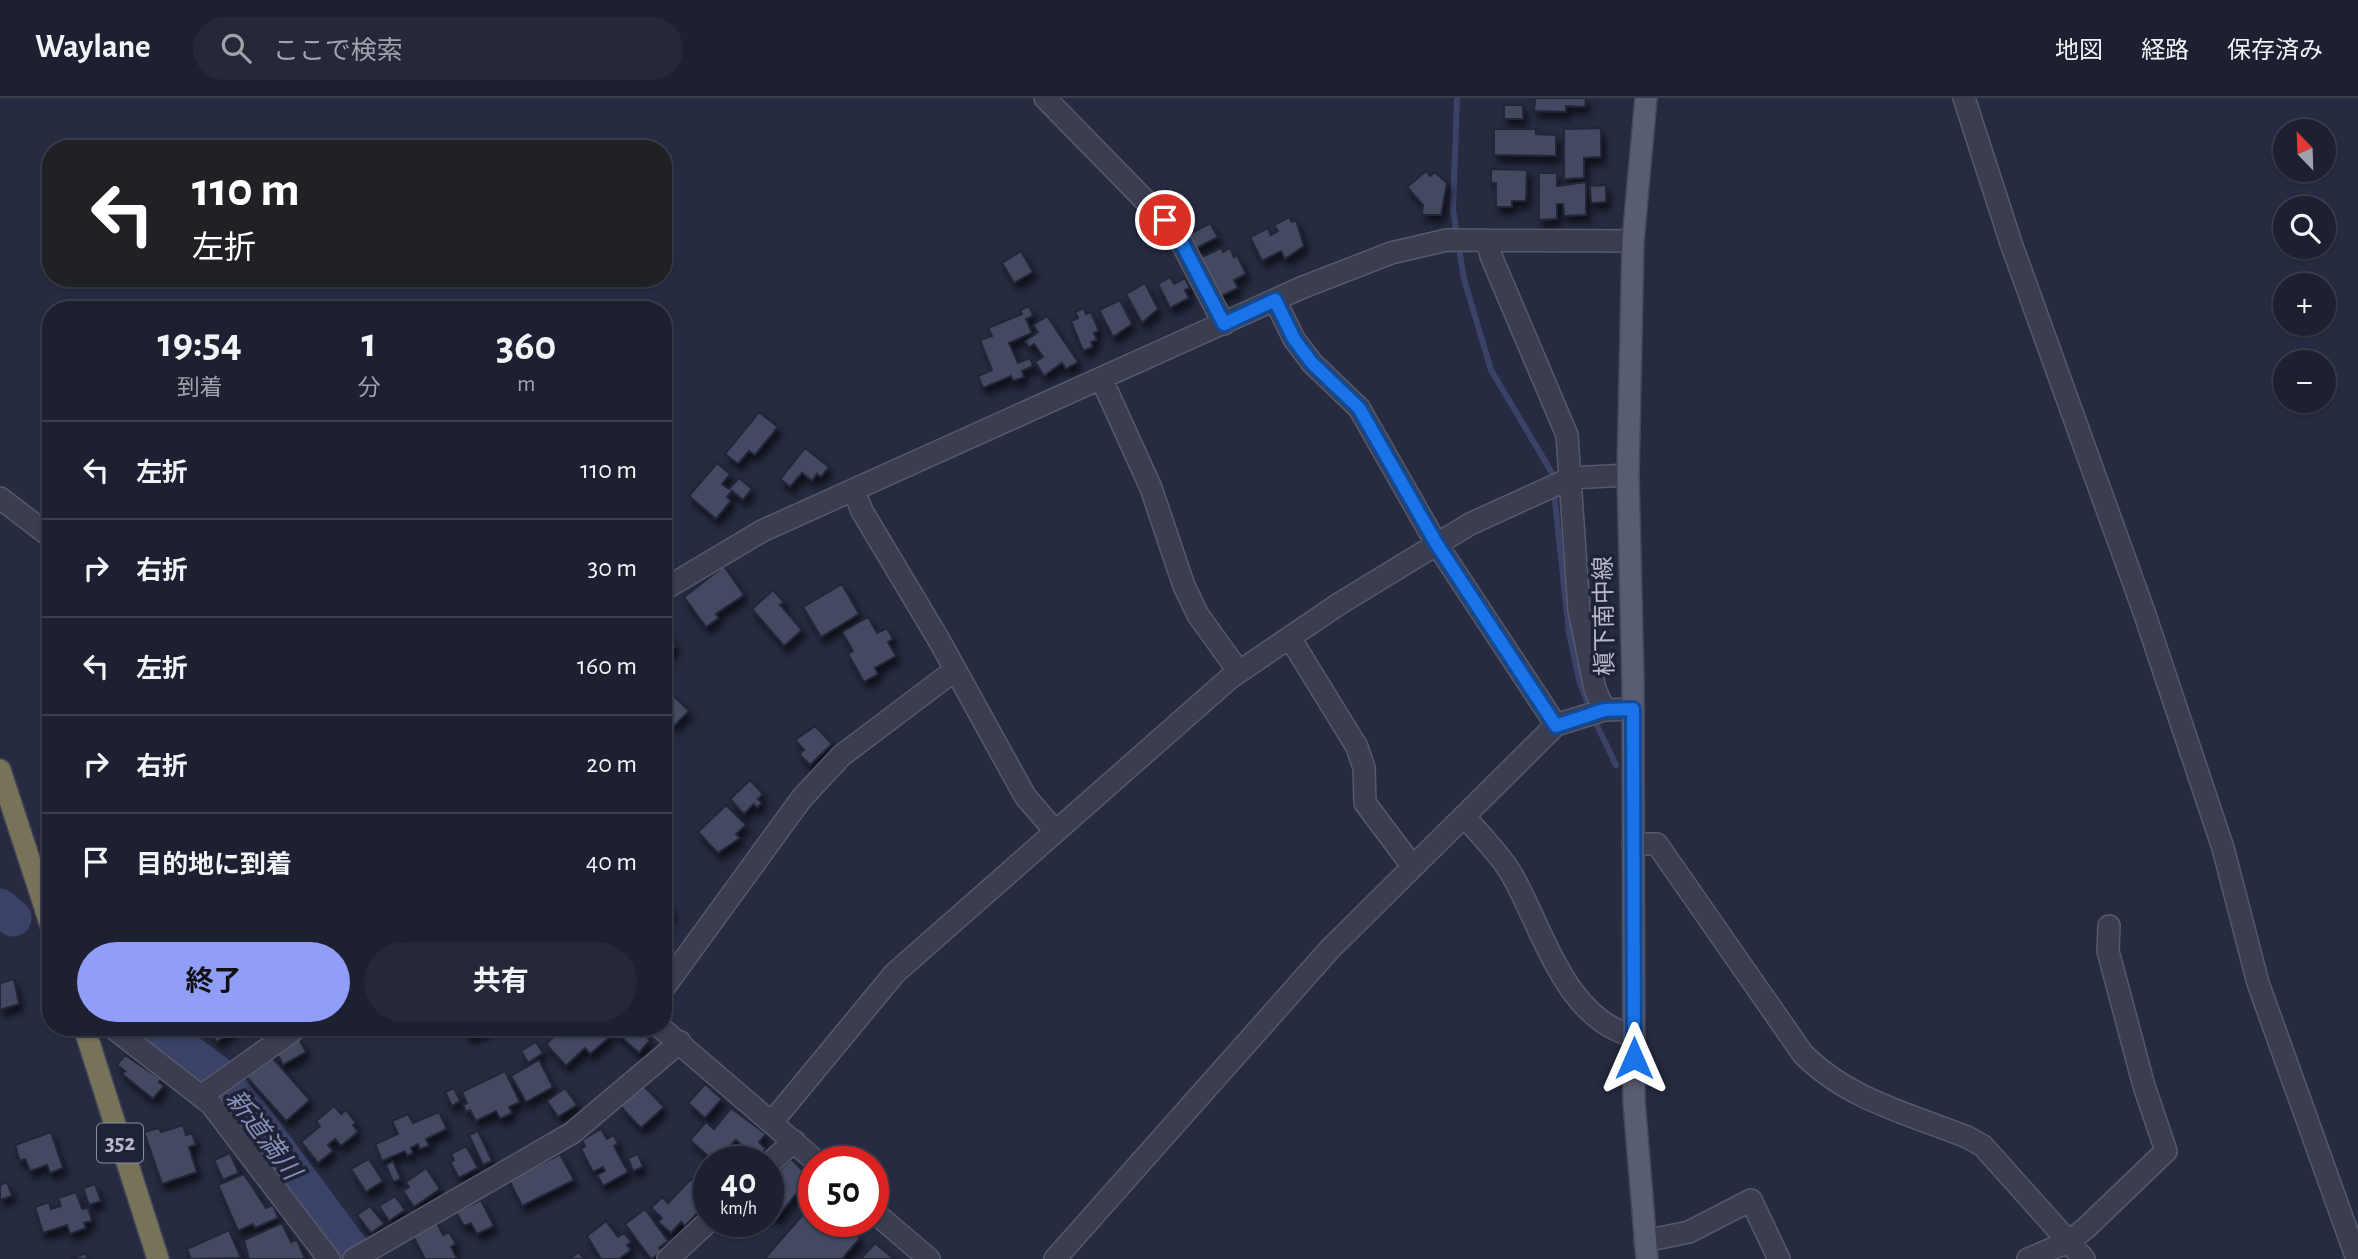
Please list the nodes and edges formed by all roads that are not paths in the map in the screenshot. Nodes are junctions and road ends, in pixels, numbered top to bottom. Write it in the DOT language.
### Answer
graph roads {
  1 [pos="1045,98"];
  2 [pos="1646,98"];
  3 [pos="1964,98"];
  4 [pos="1487,240"];
  5 [pos="1633,241"];
  6 [pos="1275,300"];
  7 [pos="1224,324"];
  8 [pos="1102,380"];
  9 [pos="1628,475"];
  10 [pos="1571,478"];
  11 [pos="854,491"];
  12 [pos="0,498"];
  13 [pos="42,530"];
  14 [pos="1436,543"];
  15 [pos="672,585"];
  16 [pos="1290,638"];
  17 [pos="955,670"];
  18 [pos="1239,672"];
  19 [pos="1633,709"];
  20 [pos="1604,710"];
  21 [pos="1556,726"];
  22 [pos="0,770"];
  23 [pos="1465,816"];
  24 [pos="1055,831"];
  25 [pos="1633,844"];
  26 [pos="1413,867"];
  27 [pos="42,898"];
  28 [pos="2109,926"];
  29 [pos="672,977"];
  30 [pos="86,1036"];
  31 [pos="124,1036"];
  32 [pos="285,1036"];
  33 [pos="672,1036"];
  34 [pos="1634,1036"];
  35 [pos="680,1042"];
  36 [pos="201,1096"];
  37 [pos="772,1122"];
  38 [pos="794,1141"];
  39 [pos="799,1146"];
  40 [pos="784,1150"];
  41 [pos="889,1224"];
  42 [pos="693,1236"];
  43 [pos="2068,1242"];
  44 [pos="1646,1250"];
  45 [pos="158,1259"];
  46 [pos="330,1259"];
  47 [pos="354,1259"];
  48 [pos="668,1259"];
  49 [pos="929,1259"];
  50 [pos="1055,1259"];
  51 [pos="1779,1259"];
  52 [pos="2028,1259"];
  53 [pos="2084,1259"];
  54 [pos="2357,1259"];
  1 -- 7 [label="street"];
  2 -- 5 [label="main road, 槇下南中線"];
  3 -- 54 [label="street"];
  4 -- 5 [label="street"];
  4 -- 6 [label="street"];
  4 -- 10 [label="street"];
  5 -- 9 [label="main road, 槇下南中線"];
  6 -- 7 [label="street"];
  6 -- 14 [label="street"];
  7 -- 8 [label="street"];
  8 -- 11 [label="street"];
  8 -- 18 [label="street"];
  9 -- 10 [label="street"];
  9 -- 19 [label="main road, 槇下南中線"];
  10 -- 14 [label="street"];
  10 -- 20 [label="street"];
  11 -- 15 [label="street"];
  11 -- 17 [label="street"];
  12 -- 13 [label="street"];
  14 -- 16 [label="street"];
  14 -- 21 [label="street"];
  16 -- 18 [label="street"];
  16 -- 26 [label="street"];
  17 -- 24 [label="street"];
  17 -- 29 [label="street"];
  18 -- 24 [label="street"];
  19 -- 20 [label="street"];
  19 -- 25 [label="main road, 槇下南中線"];
  20 -- 21 [label="street"];
  21 -- 23 [label="street"];
  22 -- 27 [label="highway"];
  23 -- 26 [label="street"];
  23 -- 34 [label="street"];
  24 -- 37 [label="street"];
  25 -- 34 [label="main road, 槇下南中線"];
  25 -- 43 [label="street"];
  26 -- 50 [label="street"];
  28 -- 43 [label="street"];
  30 -- 45 [label="highway, 352"];
  31 -- 36 [label="street"];
  32 -- 36 [label="street"];
  33 -- 35 [label="street"];
  34 -- 44 [label="main road, 槇下南中線"];
  35 -- 37 [label="street"];
  35 -- 47 [label="street"];
  36 -- 46 [label="street"];
  37 -- 38 [label="street"];
  38 -- 39 [label="street"];
  38 -- 40 [label="street"];
  41 -- 49 [label="street"];
  42 -- 48 [label="street"];
  43 -- 52 [label="street"];
  43 -- 53 [label="street"];
  44 -- 51 [label="street"];
}
